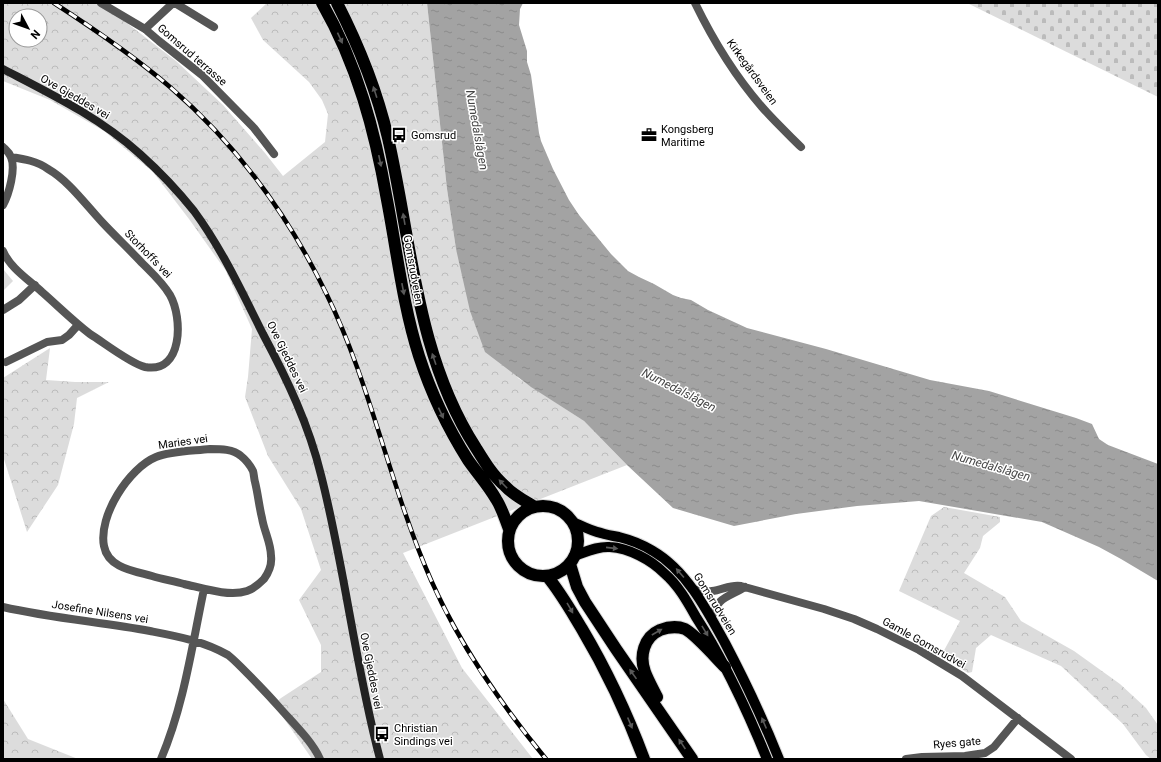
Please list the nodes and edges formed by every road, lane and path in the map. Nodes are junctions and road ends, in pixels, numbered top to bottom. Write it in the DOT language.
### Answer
graph roads {
  1 [pos="101,3"];
  2 [pos="174,3"];
  3 [pos="322,3"];
  4 [pos="337,3"];
  5 [pos="695,3"];
  6 [pos="214,27"];
  7 [pos="145,29"];
  8 [pos="3,70"];
  9 [pos="3,147"];
  10 [pos="801,147"];
  11 [pos="274,154"];
  12 [pos="11,157"];
  13 [pos="3,205"];
  14 [pos="3,250"];
  15 [pos="35,286"];
  16 [pos="3,310"];
  17 [pos="78,325"];
  18 [pos="6,362"];
  19 [pos="535,507"];
  20 [pos="573,522"];
  21 [pos="509,529"];
  22 [pos="572,560"];
  23 [pos="547,576"];
  24 [pos="745,587"];
  25 [pos="204,589"];
  26 [pos="692,589"];
  27 [pos="3,607"];
  28 [pos="711,619"];
  29 [pos="194,641"];
  30 [pos="725,667"];
  31 [pos="1018,718"];
  32 [pos="672,729"];
  33 [pos="161,759"];
  34 [pos="320,759"];
  35 [pos="380,759"];
  36 [pos="644,759"];
  37 [pos="692,759"];
  38 [pos="767,759"];
  39 [pos="779,759"];
  40 [pos="906,759"];
  41 [pos="1071,759"];
  1 -- 7 [label="street, Gomsrud terrasse"];
  2 -- 6 [label="street"];
  2 -- 7 [label="street"];
  3 -- 21 [label="highway, Gomsrudveien, one-way"];
  19 -- 4 [label="highway, Gomsrudveien, one-way"];
  5 -- 10 [label="street, Kirkegårdsveien"];
  7 -- 11 [label="street, Gomsrud terrasse"];
  8 -- 35 [label="street, Ove Gjeddes vei"];
  9 -- 12 [label="street"];
  12 -- 13 [label="street"];
  12 -- 17 [label="street, Storhoffs vei"];
  14 -- 15 [label="street, Storhoffs vei"];
  15 -- 16 [label="street"];
  15 -- 17 [label="street, Storhoffs vei"];
  17 -- 18 [label="street"];
  19 -- 20 [label="highway"];
  19 -- 21 [label="highway"];
  20 -- 22 [label="highway"];
  26 -- 20 [label="main road, Gomsrudveien, one-way"];
  21 -- 23 [label="highway"];
  22 -- 23 [label="highway"];
  22 -- 30 [label="main road, Gomsrudveien, one-way"];
  32 -- 22 [label="highway, one-way"];
  23 -- 36 [label="highway, one-way"];
  24 -- 26 [label="street, Gamle Gomsrudvei"];
  24 -- 28 [label="street"];
  24 -- 31 [label="street, Gamle Gomsrudvei"];
  25 -- 25 [label="street, Maries vei"];
  25 -- 29 [label="street"];
  26 -- 28 [label="main road, Gomsrudveien"];
  27 -- 29 [label="street, Josefine Nilsens vei"];
  39 -- 28 [label="main road, Gomsrudveien, one-way"];
  29 -- 33 [label="street"];
  29 -- 34 [label="street, Josefine Nilsens vei"];
  32 -- 30 [label="highway, one-way"];
  30 -- 38 [label="main road, Gomsrudveien"];
  31 -- 40 [label="street, Ryes gate"];
  31 -- 41 [label="street, Gamle Gomsrudvei"];
  37 -- 32 [label="highway, one-way"];
}
